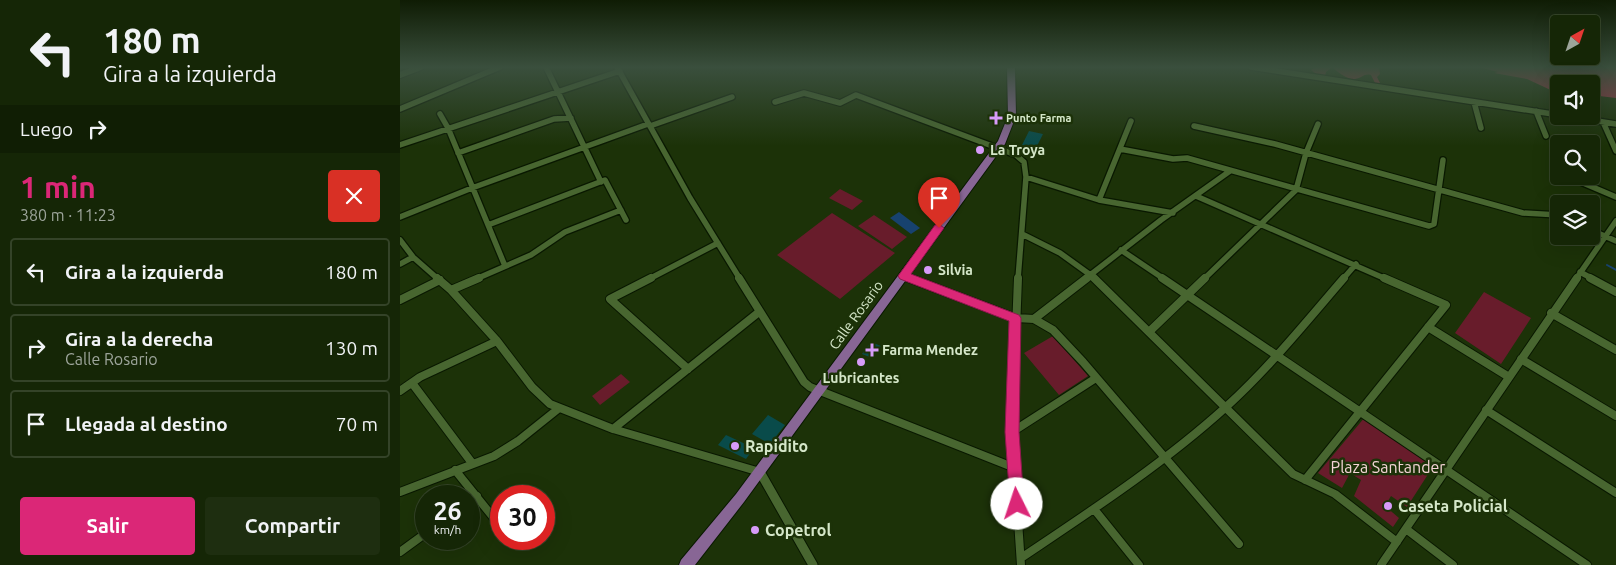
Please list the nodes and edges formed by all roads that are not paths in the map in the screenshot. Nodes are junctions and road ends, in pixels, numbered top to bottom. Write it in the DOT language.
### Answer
graph roads {
  1 [pos="437,93"];
  2 [pos="552,93"];
  3 [pos="560,93"];
  4 [pos="631,93"];
  5 [pos="803,93"];
  6 [pos="805,93"];
  7 [pos="1011,93"];
  8 [pos="1419,93"];
  9 [pos="732,97"];
  10 [pos="775,102"];
  11 [pos="1474,102"];
  12 [pos="566,107"];
  13 [pos="400,109"];
  14 [pos="1536,111"];
  15 [pos="1550,113"];
  16 [pos="440,114"];
  17 [pos="571,118"];
  18 [pos="554,119"];
  19 [pos="1131,121"];
  20 [pos="1600,121"];
  21 [pos="1603,122"];
  22 [pos="1318,124"];
  23 [pos="1616,124"];
  24 [pos="649,125"];
  25 [pos="1194,126"];
  26 [pos="448,128"];
  27 [pos="1481,128"];
  28 [pos="1546,136"];
  29 [pos="400,145"];
  30 [pos="585,148"];
  31 [pos="998,148"];
  32 [pos="1120,149"];
  33 [pos="458,152"];
  34 [pos="1616,152"];
  35 [pos="1306,153"];
  36 [pos="1443,160"];
  37 [pos="1230,171"];
  38 [pos="1026,178"];
  39 [pos="601,182"];
  40 [pos="1587,185"];
  41 [pos="472,188"];
  42 [pos="1296,190"];
  43 [pos="1439,190"];
  44 [pos="1196,196"];
  45 [pos="1616,198"];
  46 [pos="1099,200"];
  47 [pos="621,210"];
  48 [pos="1156,211"];
  49 [pos="1173,213"];
  50 [pos="1550,214"];
  51 [pos="400,217"];
  52 [pos="1162,219"];
  53 [pos="626,220"];
  54 [pos="1616,221"];
  55 [pos="1262,224"];
  56 [pos="488,225"];
  57 [pos="1022,234"];
  58 [pos="1600,234"];
  59 [pos="1606,236"];
  60 [pos="400,240"];
  61 [pos="1616,241"];
  62 [pos="718,243"];
  63 [pos="1121,250"];
  64 [pos="413,257"];
  65 [pos="400,264"];
  66 [pos="1356,264"];
  67 [pos="505,266"];
  68 [pos="1580,272"];
  69 [pos="1090,274"];
  70 [pos="904,276"];
  71 [pos="440,280"];
  72 [pos="451,290"];
  73 [pos="1616,292"];
  74 [pos="1188,294"];
  75 [pos="400,300"];
  76 [pos="759,312"];
  77 [pos="1551,313"];
  78 [pos="1015,318"];
  79 [pos="1034,319"];
  80 [pos="1428,327"];
  81 [pos="1151,330"];
  82 [pos="497,341"];
  83 [pos="1616,350"];
  84 [pos="1277,354"];
  85 [pos="1522,359"];
  86 [pos="688,369"];
  87 [pos="1509,377"];
  88 [pos="1096,378"];
  89 [pos="412,382"];
  90 [pos="820,390"];
  91 [pos="400,392"];
  92 [pos="1226,407"];
  93 [pos="558,409"];
  94 [pos="1360,410"];
  95 [pos="1486,410"];
  96 [pos="1616,416"];
  97 [pos="613,429"];
  98 [pos="1012,432"];
  99 [pos="1163,458"];
  100 [pos="472,463"];
  101 [pos="1015,468"];
  102 [pos="1447,468"];
  103 [pos="455,470"];
  104 [pos="760,472"];
  105 [pos="1305,480"];
  106 [pos="468,485"];
  107 [pos="400,492"];
  108 [pos="1616,493"];
  109 [pos="480,500"];
  110 [pos="1094,509"];
  111 [pos="490,513"];
  112 [pos="1406,528"];
  113 [pos="415,541"];
  114 [pos="1397,542"];
  115 [pos="1239,544"];
  116 [pos="400,552"];
  117 [pos="1021,561"];
  118 [pos="686,565"];
  119 [pos="813,565"];
  120 [pos="1139,565"];
  121 [pos="1381,565"];
  122 [pos="1453,565"];
  123 [pos="1587,565"];
  1 -- 13 [label="street"];
  2 -- 26 [label="street"];
  3 -- 12 [label="street"];
  4 -- 24 [label="street"];
  5 -- 10 [label="street"];
  6 -- 31 [label="street"];
  7 -- 31 [label="main road, Calle Rosario"];
  8 -- 11 [label="street"];
  9 -- 24 [label="street"];
  11 -- 14 [label="street"];
  11 -- 27 [label="street"];
  12 -- 17 [label="street"];
  12 -- 18 [label="street"];
  14 -- 15 [label="street"];
  14 -- 28 [label="street"];
  16 -- 26 [label="street"];
  17 -- 18 [label="street"];
  17 -- 30 [label="street"];
  18 -- 33 [label="street"];
  19 -- 32 [label="street"];
  20 -- 21 [label="street"];
  21 -- 23 [label="street"];
  21 -- 34 [label="street"];
  22 -- 35 [label="street"];
  24 -- 30 [label="street"];
  24 -- 62 [label="street"];
  25 -- 35 [label="street"];
  26 -- 29 [label="street"];
  26 -- 33 [label="street"];
  30 -- 39 [label="street"];
  30 -- 41 [label="street"];
  31 -- 38 [label="street"];
  31 -- 70 [label="main road, Calle Rosario"];
  32 -- 37 [label="street"];
  32 -- 46 [label="street"];
  33 -- 41 [label="street"];
  35 -- 42 [label="street"];
  35 -- 43 [label="street"];
  36 -- 43 [label="street"];
  37 -- 42 [label="street"];
  37 -- 44 [label="street"];
  38 -- 46 [label="street"];
  38 -- 57 [label="street"];
  39 -- 47 [label="street"];
  39 -- 56 [label="street"];
  40 -- 45 [label="street"];
  41 -- 51 [label="street"];
  41 -- 56 [label="street"];
  42 -- 43 [label="street"];
  42 -- 55 [label="street"];
  43 -- 50 [label="street"];
  44 -- 49 [label="street"];
  44 -- 55 [label="street"];
  46 -- 48 [label="street"];
  47 -- 53 [label="street"];
  47 -- 67 [label="street"];
  48 -- 49 [label="street"];
  48 -- 52 [label="street"];
  49 -- 52 [label="street"];
  52 -- 63 [label="street"];
  54 -- 59 [label="street"];
  55 -- 66 [label="street"];
  55 -- 74 [label="street"];
  56 -- 67 [label="street"];
  57 -- 69 [label="street"];
  57 -- 78 [label="street"];
  58 -- 59 [label="street"];
  59 -- 61 [label="street"];
  59 -- 68 [label="street"];
  60 -- 64 [label="street"];
  62 -- 76 [label="street"];
  62 -- 86 [label="street"];
  63 -- 69 [label="street"];
  63 -- 74 [label="street"];
  64 -- 65 [label="street"];
  64 -- 71 [label="street"];
  66 -- 80 [label="street"];
  66 -- 84 [label="street"];
  67 -- 72 [label="street"];
  68 -- 73 [label="street"];
  68 -- 77 [label="street"];
  69 -- 79 [label="street"];
  69 -- 81 [label="street"];
  70 -- 78 [label="street"];
  70 -- 90 [label="main road, Calle Rosario"];
  71 -- 72 [label="street"];
  71 -- 75 [label="street"];
  72 -- 82 [label="street"];
  74 -- 81 [label="street"];
  74 -- 84 [label="street"];
  76 -- 86 [label="street"];
  76 -- 90 [label="street"];
  77 -- 83 [label="street"];
  77 -- 85 [label="street"];
  78 -- 79 [label="street"];
  78 -- 98 [label="street"];
  79 -- 88 [label="street"];
  80 -- 87 [label="street"];
  80 -- 94 [label="street"];
  81 -- 92 [label="street"];
  82 -- 89 [label="street"];
  82 -- 93 [label="street"];
  84 -- 92 [label="street"];
  84 -- 94 [label="street"];
  85 -- 87 [label="street"];
  85 -- 96 [label="street"];
  86 -- 97 [label="street"];
  87 -- 95 [label="street"];
  88 -- 98 [label="street"];
  88 -- 99 [label="street"];
  89 -- 91 [label="street"];
  89 -- 100 [label="street"];
  90 -- 101 [label="street"];
  90 -- 104 [label="main road, Calle Rosario"];
  92 -- 99 [label="street"];
  92 -- 105 [label="street"];
  93 -- 97 [label="street"];
  93 -- 100 [label="street"];
  94 -- 102 [label="street"];
  94 -- 105 [label="street"];
  95 -- 102 [label="street"];
  95 -- 108 [label="street"];
  97 -- 104 [label="street"];
  98 -- 101 [label="street"];
  99 -- 110 [label="street"];
  99 -- 115 [label="street"];
  100 -- 103 [label="street"];
  101 -- 117 [label="street"];
  102 -- 112 [label="street"];
  102 -- 123 [label="street"];
  103 -- 106 [label="street"];
  103 -- 107 [label="street"];
  104 -- 118 [label="main road, Calle Rosario"];
  104 -- 119 [label="street"];
  105 -- 114 [label="street"];
  109 -- 111 [label="street"];
  110 -- 117 [label="street"];
  110 -- 120 [label="street"];
  112 -- 114 [label="street"];
  112 -- 122 [label="street"];
  113 -- 116 [label="street"];
  114 -- 121 [label="street"];
}
